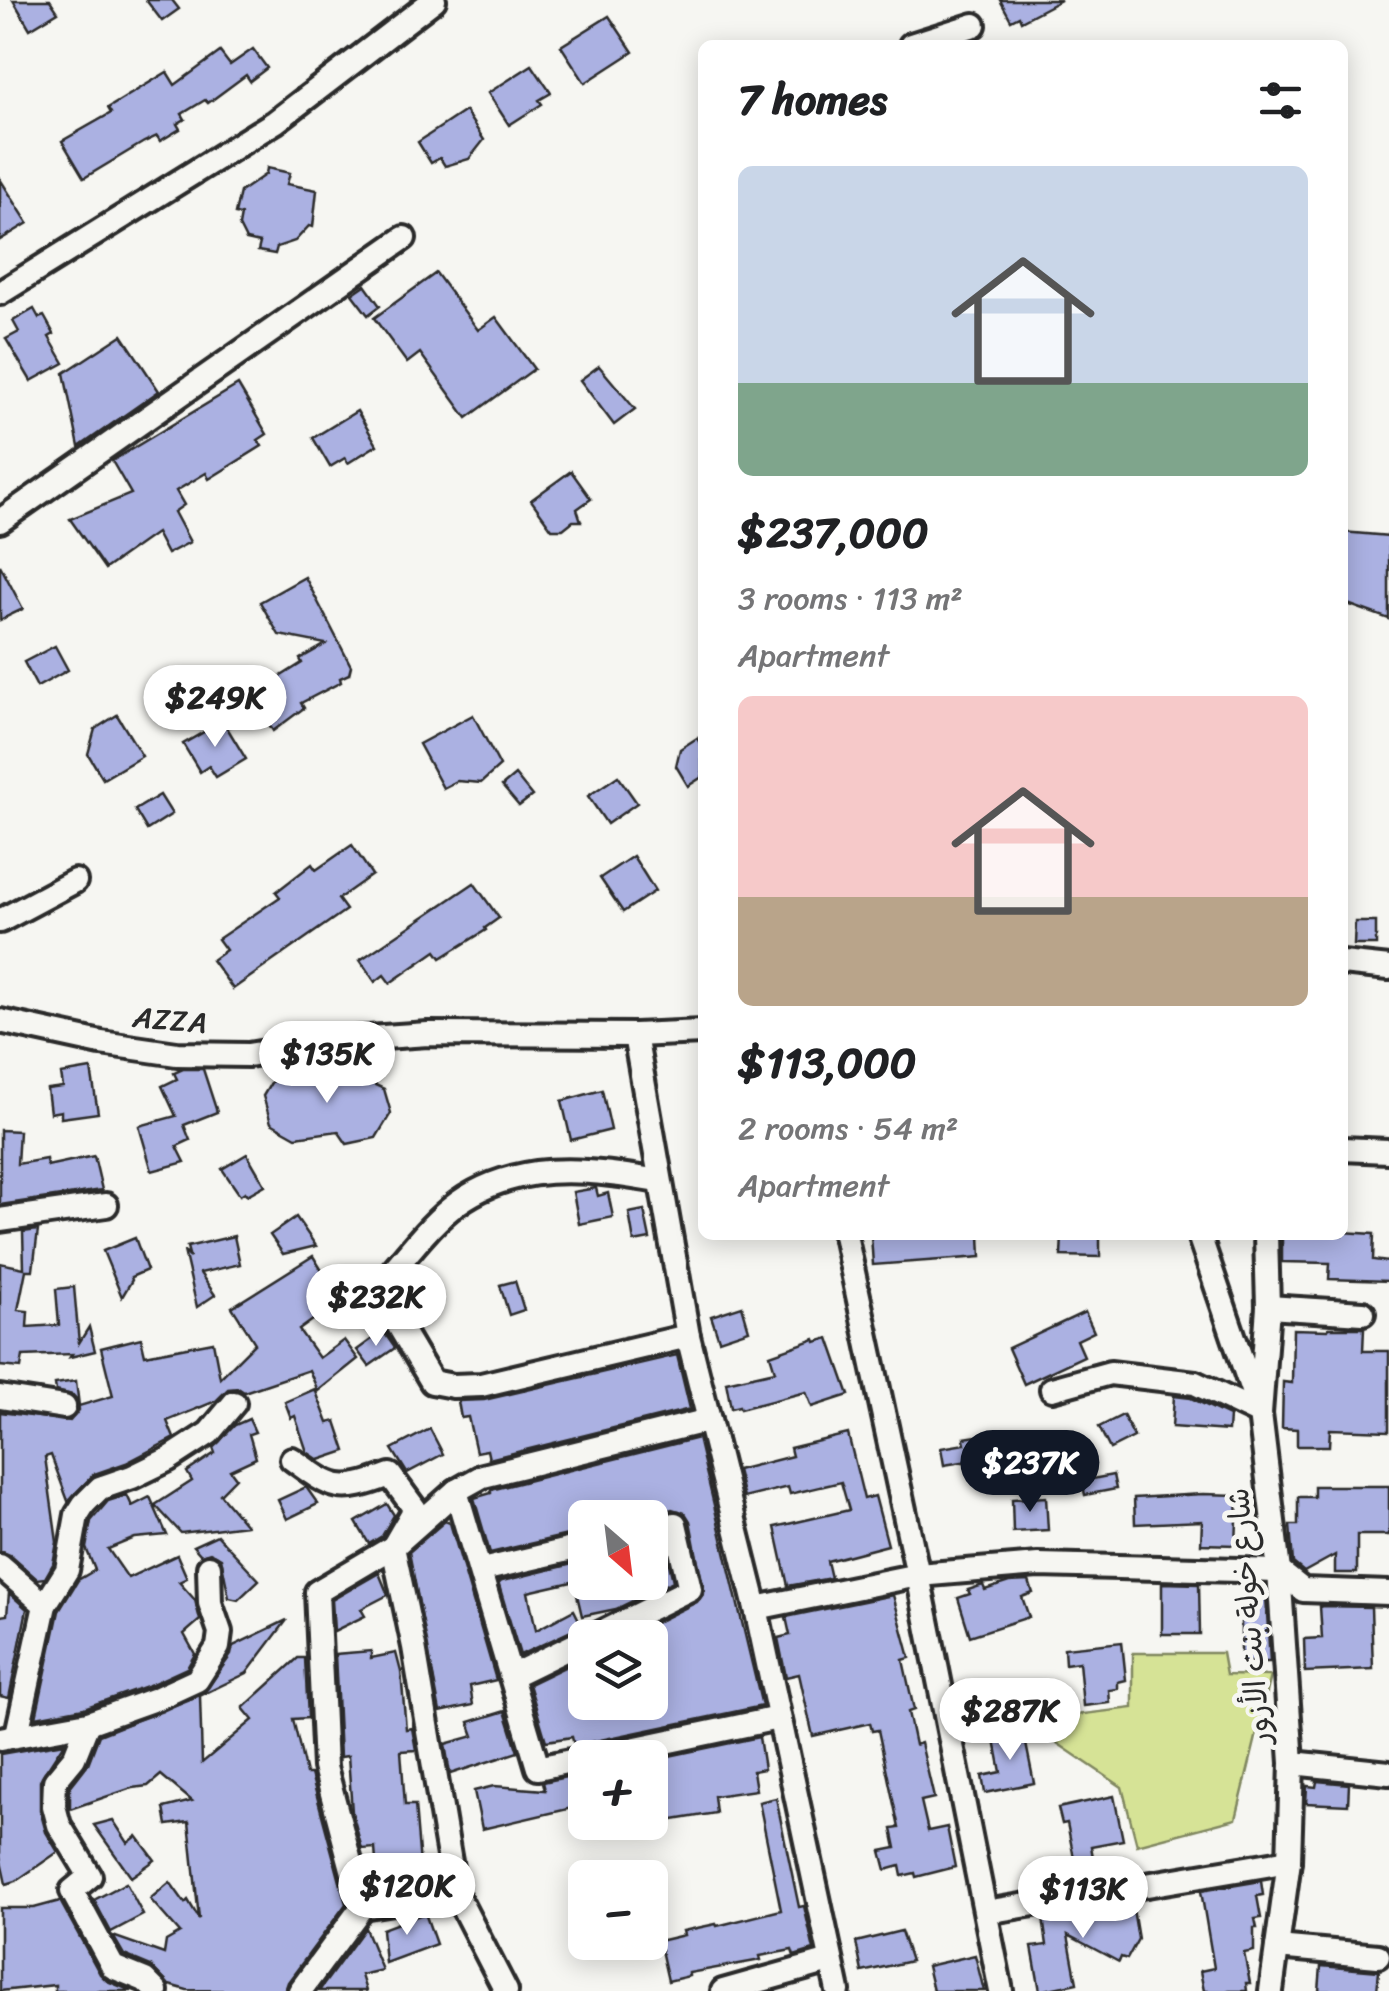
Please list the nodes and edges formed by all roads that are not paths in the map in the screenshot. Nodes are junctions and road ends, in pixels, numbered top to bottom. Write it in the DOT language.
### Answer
graph roads {
  1 [pos="434,0"];
  2 [pos="974,26"];
  3 [pos="928,40"];
  4 [pos="404,238"];
  5 [pos="0,292"];
  6 [pos="0,521"];
  7 [pos="75,881"];
  8 [pos="0,921"];
  9 [pos="1348,964"];
  10 [pos="1389,968"];
  11 [pos="0,1021"];
  12 [pos="698,1032"];
  13 [pos="635,1036"];
  14 [pos="1348,1149"];
  15 [pos="1388,1150"];
  16 [pos="658,1181"];
  17 [pos="106,1204"];
  18 [pos="0,1220"];
  19 [pos="846,1240"];
  20 [pos="1201,1240"];
  21 [pos="1266,1240"];
  22 [pos="1268,1307"];
  23 [pos="1364,1313"];
  24 [pos="688,1336"];
  25 [pos="1052,1390"];
  26 [pos="0,1397"];
  27 [pos="234,1403"];
  28 [pos="64,1407"];
  29 [pos="1260,1414"];
  30 [pos="709,1420"];
  31 [pos="292,1459"];
  32 [pos="456,1490"];
  33 [pos="668,1526"];
  34 [pos="393,1547"];
  35 [pos="568,1550"];
  36 [pos="0,1566"];
  37 [pos="209,1567"];
  38 [pos="482,1570"];
  39 [pos="1279,1571"];
  40 [pos="918,1575"];
  41 [pos="1389,1593"];
  42 [pos="44,1605"];
  43 [pos="756,1608"];
  44 [pos="628,1620"];
  45 [pos="568,1649"];
  46 [pos="511,1676"];
  47 [pos="778,1718"];
  48 [pos="88,1724"];
  49 [pos="8,1736"];
  50 [pos="668,1741"];
  51 [pos="568,1762"];
  52 [pos="1292,1762"];
  53 [pos="1389,1774"];
  54 [pos="1289,1861"];
  55 [pos="454,1892"];
  56 [pos="362,1907"];
  57 [pos="986,1912"];
  58 [pos="1276,1947"];
  59 [pos="1378,1956"];
  60 [pos="830,1961"];
  61 [pos="156,1991"];
  62 [pos="300,1991"];
  63 [pos="506,1991"];
  64 [pos="723,1991"];
  65 [pos="838,1991"];
  66 [pos="1001,1991"];
  67 [pos="1271,1991"];
  1 -- 5 [label="street"];
  2 -- 3 [label="street"];
  4 -- 6 [label="street"];
  7 -- 8 [label="street"];
  9 -- 10 [label="street"];
  11 -- 13 [label="street, AZZA"];
  12 -- 13 [label="street, AZZA"];
  13 -- 16 [label="street"];
  14 -- 15 [label="street"];
  16 -- 24 [label="street"];
  16 -- 24 [label="street"];
  17 -- 18 [label="street"];
  19 -- 40 [label="street"];
  20 -- 29 [label="street"];
  21 -- 22 [label="street, شارع خولة بنت الأزور"];
  22 -- 23 [label="street"];
  22 -- 29 [label="street, شارع خولة بنت الأزور"];
  24 -- 30 [label="street"];
  25 -- 29 [label="street"];
  26 -- 28 [label="street"];
  27 -- 42 [label="street"];
  29 -- 39 [label="street, شارع خولة بنت الأزور"];
  30 -- 32 [label="street"];
  30 -- 43 [label="street"];
  31 -- 34 [label="street"];
  32 -- 34 [label="street"];
  32 -- 38 [label="street"];
  33 -- 44 [label="street"];
  34 -- 55 [label="street"];
  34 -- 56 [label="street"];
  35 -- 38 [label="street"];
  36 -- 42 [label="street"];
  37 -- 48 [label="street"];
  38 -- 46 [label="street"];
  39 -- 40 [label="street"];
  39 -- 41 [label="street"];
  39 -- 52 [label="street, شارع خولة بنت الأزور"];
  40 -- 43 [label="street"];
  40 -- 57 [label="street"];
  42 -- 49 [label="street"];
  43 -- 47 [label="street"];
  45 -- 46 [label="street"];
  46 -- 51 [label="street"];
  47 -- 50 [label="street"];
  47 -- 60 [label="street"];
  48 -- 49 [label="street"];
  48 -- 61 [label="street"];
  52 -- 53 [label="street"];
  52 -- 54 [label="street, شارع خولة بنت الأزور"];
  54 -- 57 [label="street"];
  54 -- 58 [label="street, شارع خولة بنت الأزور"];
  55 -- 56 [label="street"];
  55 -- 63 [label="street"];
  56 -- 62 [label="street"];
  57 -- 66 [label="street"];
  58 -- 59 [label="street"];
  58 -- 67 [label="street, شارع خولة بنت الأزور"];
  60 -- 64 [label="street"];
  60 -- 65 [label="street"];
}
